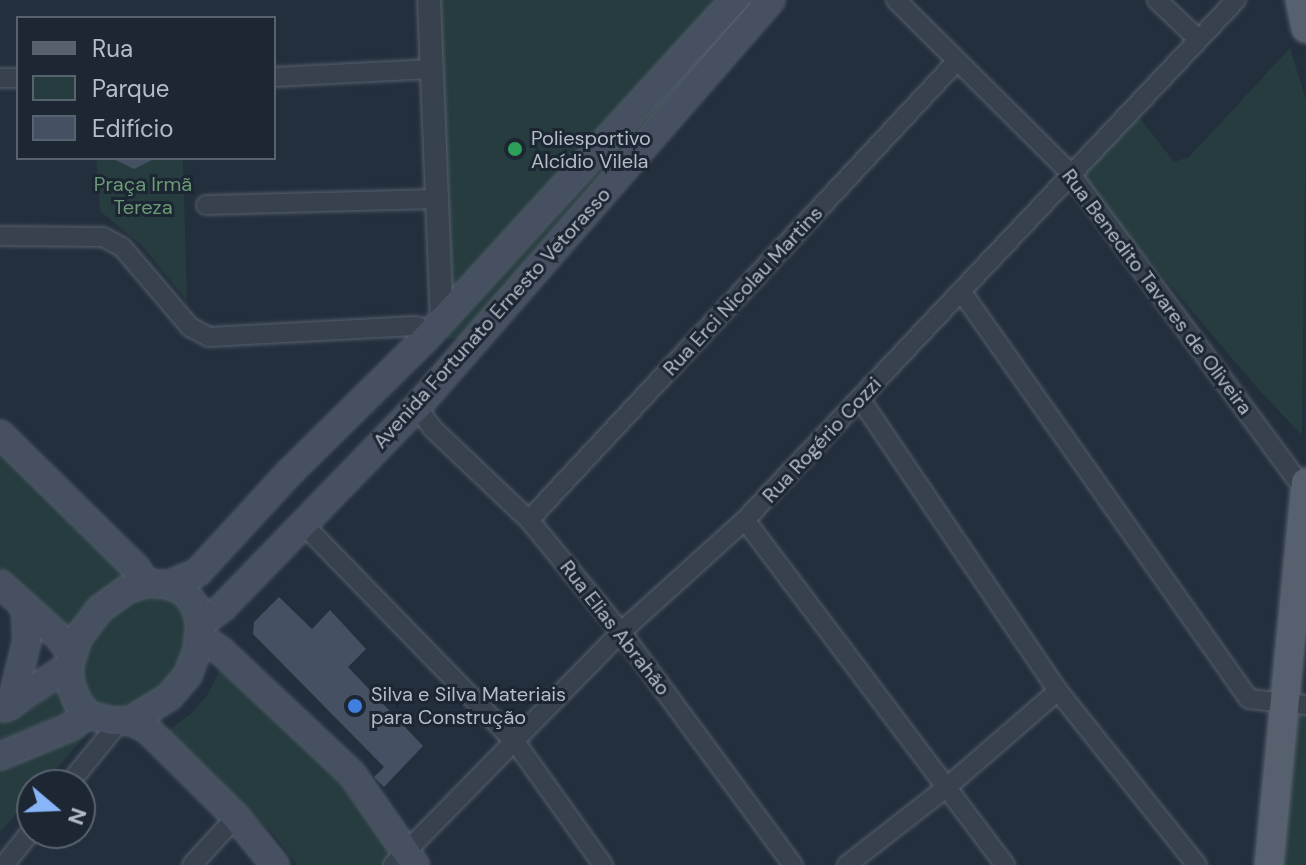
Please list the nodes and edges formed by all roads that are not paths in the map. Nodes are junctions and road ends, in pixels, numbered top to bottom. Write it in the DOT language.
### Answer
graph roads {
  1 [pos="429,0"];
  2 [pos="735,0"];
  3 [pos="771,0"];
  4 [pos="896,0"];
  5 [pos="1157,0"];
  6 [pos="1236,0"];
  7 [pos="1300,0"];
  8 [pos="1306,28"];
  9 [pos="1197,38"];
  10 [pos="956,62"];
  11 [pos="431,69"];
  12 [pos="276,77"];
  13 [pos="1070,173"];
  14 [pos="436,199"];
  15 [pos="206,205"];
  16 [pos="0,236"];
  17 [pos="440,274"];
  18 [pos="475,286"];
  19 [pos="961,291"];
  20 [pos="433,331"];
  21 [pos="861,400"];
  22 [pos="417,407"];
  23 [pos="0,434"];
  24 [pos="1306,483"];
  25 [pos="1305,491"];
  26 [pos="529,520"];
  27 [pos="745,520"];
  28 [pos="303,524"];
  29 [pos="0,584"];
  30 [pos="157,584"];
  31 [pos="25,607"];
  32 [pos="199,630"];
  33 [pos="621,632"];
  34 [pos="70,660"];
  35 [pos="1058,691"];
  36 [pos="1294,704"];
  37 [pos="6,708"];
  38 [pos="88,715"];
  39 [pos="125,721"];
  40 [pos="516,743"];
  41 [pos="0,756"];
  42 [pos="82,769"];
  43 [pos="947,787"];
  44 [pos="236,817"];
  45 [pos="17,849"];
  46 [pos="404,860"];
  47 [pos="4,865"];
  48 [pos="192,865"];
  49 [pos="275,865"];
  50 [pos="603,865"];
  51 [pos="793,865"];
  52 [pos="847,865"];
  53 [pos="1005,865"];
  54 [pos="1197,865"];
  55 [pos="1269,865"];
  1 -- 11 [label="street"];
  2 -- 18 [label="main road, Avenida Fortunato Ernesto Vetorasso"];
  3 -- 22 [label="main road, Avenida Fortunato Ernesto Vetorasso"];
  4 -- 10 [label="street, Rua Benedito Tavares de Oliveira"];
  5 -- 9 [label="street"];
  6 -- 9 [label="street, Rua Rogério Cozzi"];
  7 -- 8 [label="main road"];
  9 -- 13 [label="street, Rua Rogério Cozzi"];
  10 -- 13 [label="street, Rua Benedito Tavares de Oliveira"];
  10 -- 26 [label="street, Rua Erci Nicolau Martins"];
  11 -- 12 [label="street"];
  11 -- 14 [label="street"];
  13 -- 19 [label="street, Rua Rogério Cozzi"];
  13 -- 25 [label="street, Rua Benedito Tavares de Oliveira"];
  14 -- 15 [label="street"];
  14 -- 17 [label="street"];
  16 -- 20 [label="street"];
  17 -- 18 [label="street"];
  17 -- 20 [label="street"];
  18 -- 20 [label="main road, Avenida Fortunato Ernesto Vetorasso"];
  19 -- 21 [label="street, Rua Rogério Cozzi"];
  19 -- 36 [label="street"];
  20 -- 30 [label="main road, Avenida Fortunato Ernesto Vetorasso"];
  21 -- 27 [label="street, Rua Rogério Cozzi"];
  21 -- 35 [label="street"];
  22 -- 26 [label="street, Rua Elias Abrahão"];
  22 -- 28 [label="main road, Avenida Fortunato Ernesto Vetorasso"];
  23 -- 30 [label="main road"];
  24 -- 25 [label="main road"];
  25 -- 36 [label="main road"];
  26 -- 33 [label="street, Rua Elias Abrahão"];
  27 -- 33 [label="street, Rua Rogério Cozzi"];
  27 -- 43 [label="street"];
  28 -- 32 [label="main road, Avenida Fortunato Ernesto Vetorasso"];
  28 -- 40 [label="street"];
  29 -- 31 [label="main road"];
  30 -- 32 [label="main road"];
  30 -- 34 [label="main road"];
  31 -- 34 [label="main road"];
  31 -- 37 [label="main road"];
  32 -- 39 [label="main road"];
  32 -- 46 [label="main road"];
  33 -- 40 [label="street, Rua Rogério Cozzi"];
  33 -- 51 [label="street, Rua Elias Abrahão"];
  34 -- 37 [label="main road"];
  34 -- 38 [label="main road"];
  35 -- 43 [label="street"];
  35 -- 54 [label="street"];
  36 -- 55 [label="main road"];
  38 -- 39 [label="main road"];
  38 -- 41 [label="main road"];
  39 -- 42 [label="street"];
  39 -- 44 [label="main road"];
  40 -- 46 [label="street, Rua Rogério Cozzi"];
  40 -- 50 [label="street"];
  43 -- 52 [label="street"];
  43 -- 53 [label="street"];
  44 -- 48 [label="street"];
  44 -- 49 [label="main road"];
  45 -- 47 [label="street"];
}
